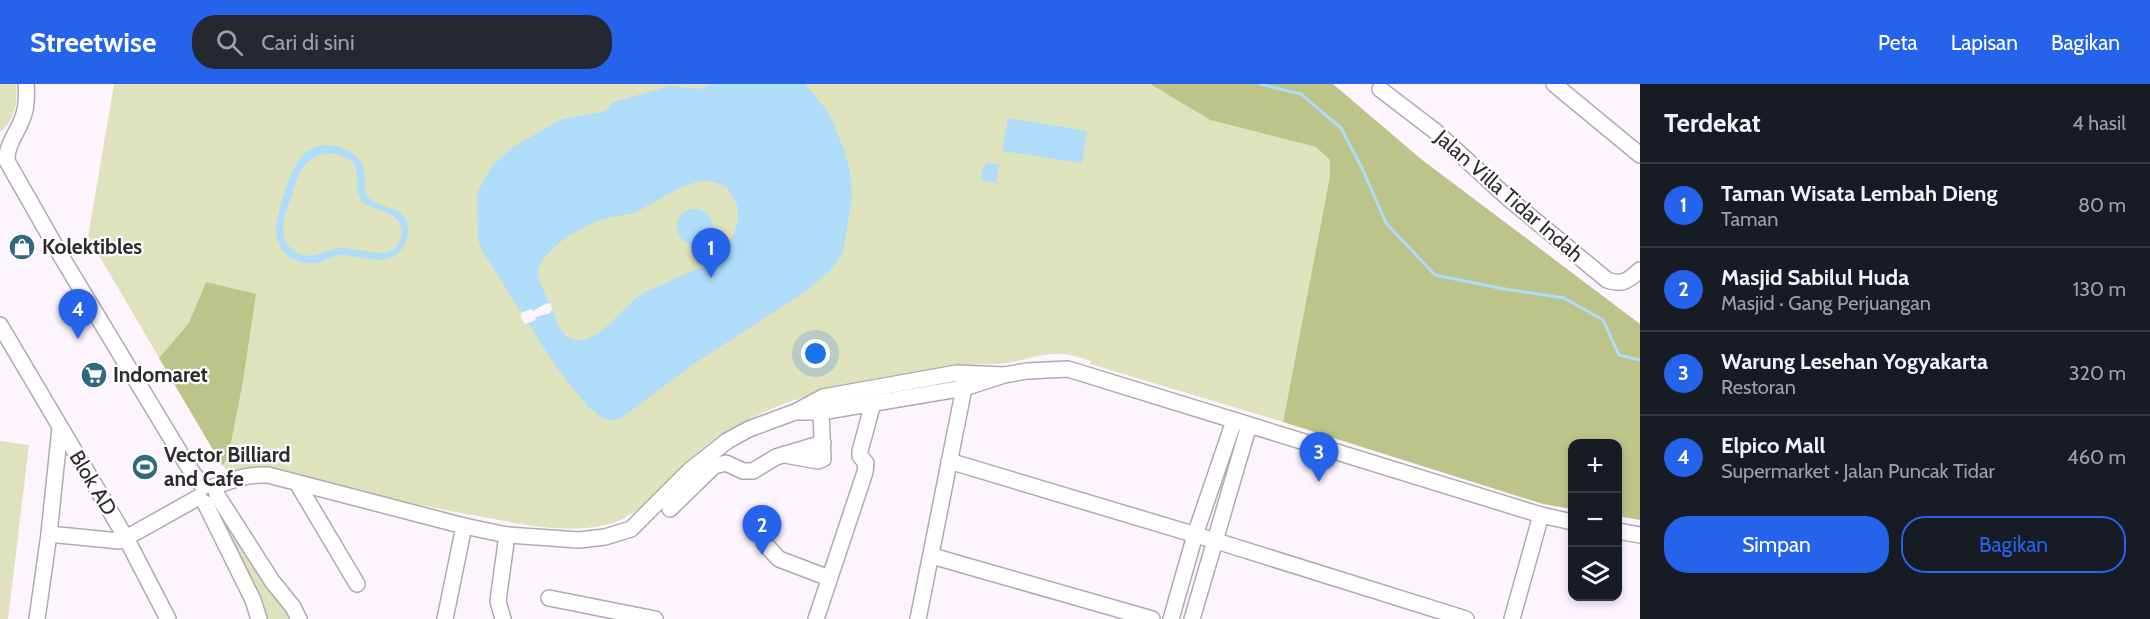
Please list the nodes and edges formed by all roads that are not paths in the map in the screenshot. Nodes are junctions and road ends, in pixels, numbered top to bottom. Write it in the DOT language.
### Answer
graph roads {
  1 [pos="26,84"];
  2 [pos="1562,86"];
  3 [pos="1380,89"];
  4 [pos="1640,155"];
  5 [pos="2,161"];
  6 [pos="1640,270"];
  7 [pos="0,325"];
  8 [pos="963,380"];
  9 [pos="873,403"];
  10 [pos="815,409"];
  11 [pos="1234,421"];
  12 [pos="1249,425"];
  13 [pos="60,428"];
  14 [pos="949,461"];
  15 [pos="297,483"];
  16 [pos="207,494"];
  17 [pos="670,509"];
  18 [pos="1541,515"];
  19 [pos="1568,521"];
  20 [pos="464,526"];
  21 [pos="1622,532"];
  22 [pos="49,534"];
  23 [pos="131,535"];
  24 [pos="507,535"];
  25 [pos="1195,535"];
  26 [pos="1640,535"];
  27 [pos="1214,541"];
  28 [pos="764,543"];
  29 [pos="932,556"];
  30 [pos="829,578"];
  31 [pos="357,584"];
  32 [pos="549,598"];
  33 [pos="616,615"];
  34 [pos="37,619"];
  35 [pos="168,619"];
  36 [pos="259,619"];
  37 [pos="299,619"];
  38 [pos="445,619"];
  39 [pos="502,619"];
  40 [pos="655,619"];
  41 [pos="816,619"];
  42 [pos="918,619"];
  43 [pos="1152,619"];
  44 [pos="1171,619"];
  45 [pos="1192,619"];
  46 [pos="1466,619"];
  47 [pos="1512,619"];
  1 -- 5 [label="street"];
  2 -- 4 [label="street"];
  3 -- 6 [label="street, Jalan Villa Tidar Indah"];
  5 -- 16 [label="street"];
  7 -- 13 [label="street, Blok AD"];
  8 -- 9 [label="street"];
  8 -- 10 [label="street"];
  8 -- 11 [label="street"];
  8 -- 14 [label="street"];
  9 -- 10 [label="street"];
  9 -- 30 [label="street"];
  10 -- 17 [label="street"];
  10 -- 24 [label="street"];
  11 -- 12 [label="street"];
  11 -- 25 [label="street"];
  12 -- 18 [label="street"];
  12 -- 27 [label="street"];
  13 -- 22 [label="street, Blok AD"];
  13 -- 23 [label="street, Blok AD"];
  14 -- 25 [label="street"];
  14 -- 29 [label="street"];
  15 -- 16 [label="street"];
  15 -- 20 [label="street"];
  15 -- 31 [label="street"];
  16 -- 23 [label="street"];
  16 -- 36 [label="street"];
  16 -- 37 [label="street"];
  18 -- 19 [label="street"];
  18 -- 47 [label="street"];
  20 -- 24 [label="street"];
  20 -- 38 [label="street"];
  21 -- 26 [label="street"];
  22 -- 23 [label="street, Blok AD"];
  22 -- 34 [label="street, Blok AD"];
  23 -- 35 [label="street, Blok AD"];
  24 -- 39 [label="street"];
  25 -- 27 [label="street"];
  25 -- 44 [label="street"];
  27 -- 45 [label="street"];
  27 -- 46 [label="street"];
  28 -- 30 [label="street"];
  29 -- 42 [label="street"];
  29 -- 43 [label="street"];
  30 -- 41 [label="street"];
  32 -- 33 [label="street"];
  33 -- 40 [label="street"];
}
